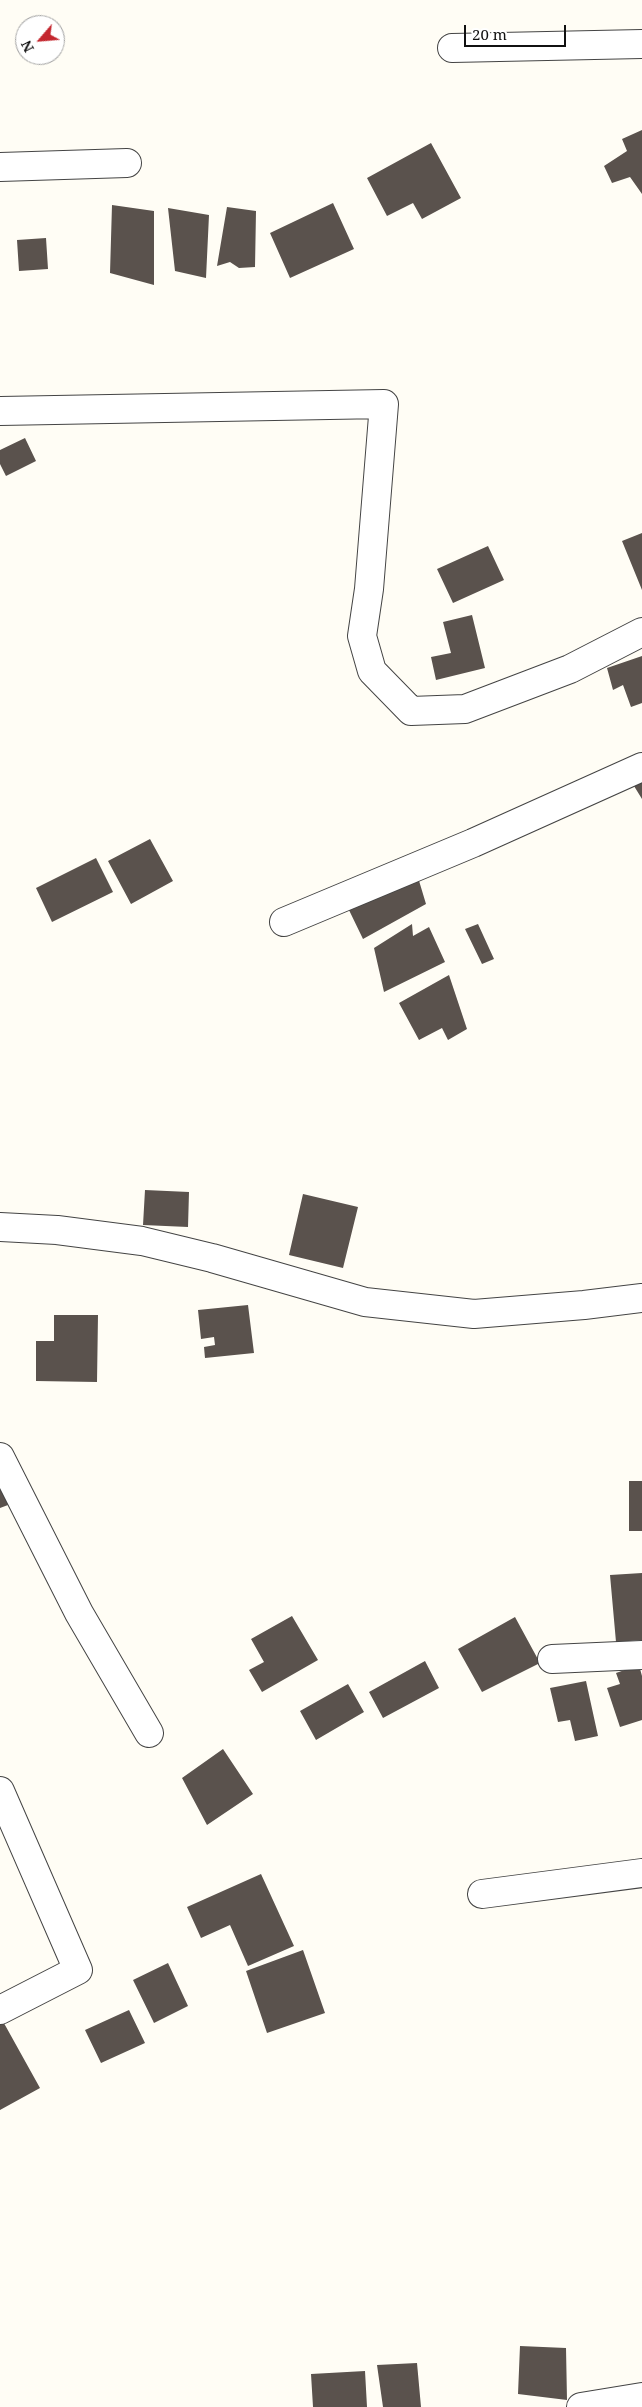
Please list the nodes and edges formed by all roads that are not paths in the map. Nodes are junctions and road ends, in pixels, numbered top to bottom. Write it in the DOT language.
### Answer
graph roads {
  1 [pos="642,44"];
  2 [pos="452,48"];
  3 [pos="128,163"];
  4 [pos="0,167"];
  5 [pos="0,411"];
  6 [pos="642,632"];
  7 [pos="642,767"];
  8 [pos="284,922"];
  9 [pos="0,1227"];
  10 [pos="642,1298"];
  11 [pos="0,1457"];
  12 [pos="642,1655"];
  13 [pos="552,1659"];
  14 [pos="149,1733"];
  15 [pos="0,1791"];
  16 [pos="642,1873"];
  17 [pos="482,1894"];
  18 [pos="0,2010"];
  19 [pos="642,2397"];
  20 [pos="581,2407"];
  1 -- 2 [label="street"];
  3 -- 4 [label="street"];
  5 -- 6 [label="street"];
  7 -- 8 [label="street"];
  9 -- 10 [label="street"];
  11 -- 14 [label="street"];
  12 -- 13 [label="street"];
  15 -- 18 [label="street"];
  16 -- 17 [label="street"];
  19 -- 20 [label="street"];
}
